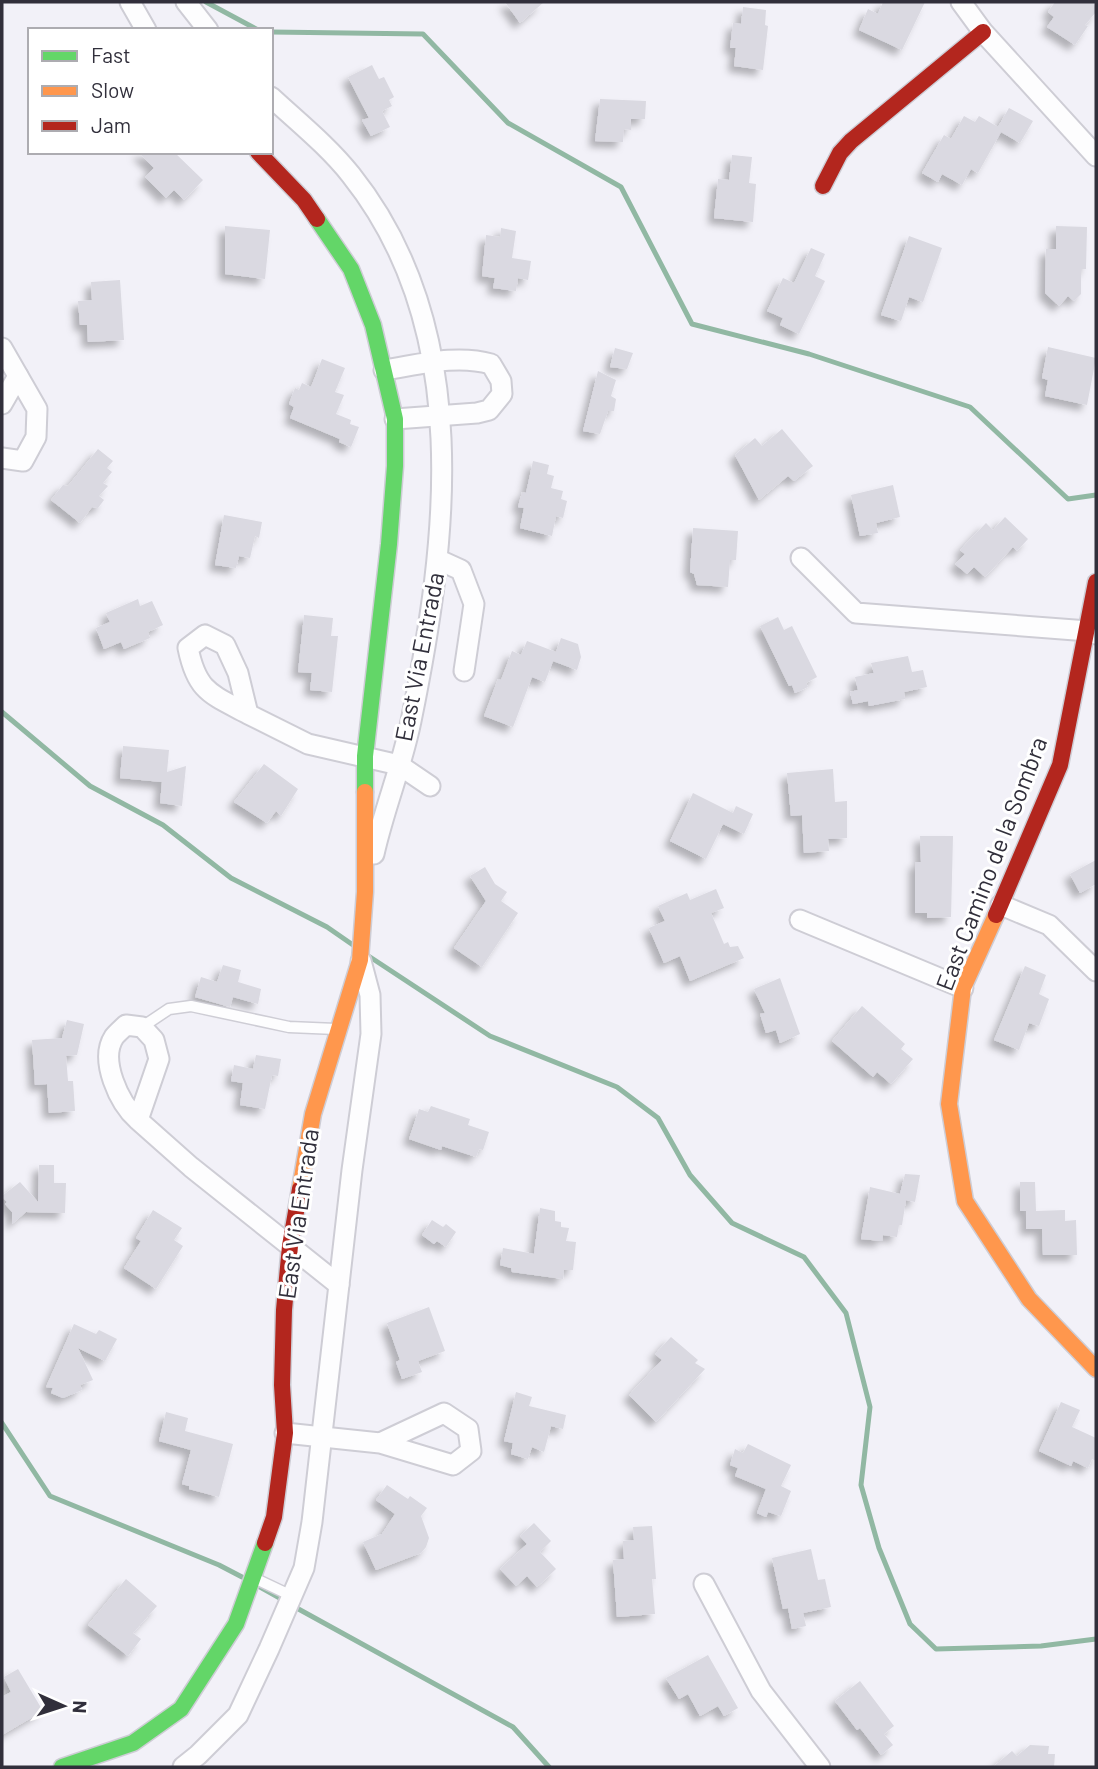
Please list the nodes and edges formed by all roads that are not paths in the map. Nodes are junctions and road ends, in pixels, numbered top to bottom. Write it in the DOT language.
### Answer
graph roads {
  1 [pos="130,2"];
  2 [pos="186,2"];
  3 [pos="961,2"];
  4 [pos="145,28"];
  5 [pos="206,28"];
  6 [pos="983,32"];
  7 [pos="273,99"];
  8 [pos="259,154"];
  9 [pos="1096,156"];
  10 [pos="823,186"];
  11 [pos="2,348"];
  12 [pos="432,362"];
  13 [pos="384,370"];
  14 [pos="18,376"];
  15 [pos="2,404"];
  16 [pos="441,416"];
  17 [pos="395,419"];
  18 [pos="2,458"];
  19 [pos="801,558"];
  20 [pos="439,560"];
  21 [pos="1096,582"];
  22 [pos="1092,633"];
  23 [pos="464,671"];
  24 [pos="248,713"];
  25 [pos="365,756"];
  26 [pos="399,765"];
  27 [pos="430,786"];
  28 [pos="365,892"];
  29 [pos="1001,905"];
  30 [pos="800,920"];
  31 [pos="360,960"];
  32 [pos="1096,971"];
  33 [pos="963,988"];
  34 [pos="142,1027"];
  35 [pos="340,1029"];
  36 [pos="138,1120"];
  37 [pos="290,1246"];
  38 [pos="339,1285"];
  39 [pos="1096,1369"];
  40 [pos="285,1433"];
  41 [pos="320,1437"];
  42 [pos="380,1443"];
  43 [pos="253,1577"];
  44 [pos="704,1584"];
  45 [pos="292,1596"];
  46 [pos="63,1767"];
  47 [pos="183,1767"];
  48 [pos="820,1767"];
  1 -- 4 [label="street"];
  2 -- 5 [label="street"];
  3 -- 6 [label="street"];
  6 -- 9 [label="street"];
  6 -- 10 [label="street"];
  7 -- 12 [label="street, East Via Entrada"];
  8 -- 13 [label="street, East Via Entrada"];
  11 -- 14 [label="street"];
  12 -- 13 [label="street"];
  12 -- 16 [label="street, East Via Entrada"];
  12 -- 16 [label="street"];
  13 -- 17 [label="street, East Via Entrada"];
  14 -- 15 [label="street"];
  14 -- 18 [label="street"];
  16 -- 17 [label="street"];
  16 -- 20 [label="street, East Via Entrada"];
  17 -- 25 [label="street, East Via Entrada"];
  19 -- 22 [label="street"];
  20 -- 23 [label="street"];
  20 -- 26 [label="street, East Via Entrada"];
  21 -- 22 [label="street, East Camino de la Sombra"];
  22 -- 29 [label="street, East Camino de la Sombra"];
  24 -- 25 [label="street"];
  25 -- 26 [label="street"];
  25 -- 28 [label="street, East Via Entrada"];
  26 -- 27 [label="street"];
  26 -- 28 [label="street, East Via Entrada"];
  28 -- 31 [label="street, East Via Entrada"];
  29 -- 32 [label="street"];
  29 -- 33 [label="street, East Camino de la Sombra"];
  30 -- 33 [label="street"];
  31 -- 35 [label="street, East Via Entrada"];
  31 -- 38 [label="street, East Via Entrada"];
  33 -- 39 [label="street, East Camino de la Sombra"];
  34 -- 35 [label="lane"];
  34 -- 36 [label="street"];
  34 -- 36 [label="street"];
  35 -- 37 [label="street, East Via Entrada"];
  36 -- 37 [label="street"];
  37 -- 38 [label="street"];
  37 -- 40 [label="street, East Via Entrada"];
  38 -- 41 [label="street, East Via Entrada"];
  40 -- 41 [label="street"];
  40 -- 43 [label="street, East Via Entrada"];
  41 -- 42 [label="street"];
  41 -- 45 [label="street, East Via Entrada"];
  43 -- 45 [label="lane"];
  43 -- 46 [label="street, East Via Entrada"];
  44 -- 48 [label="street"];
  45 -- 47 [label="street, East Via Entrada"];
}
